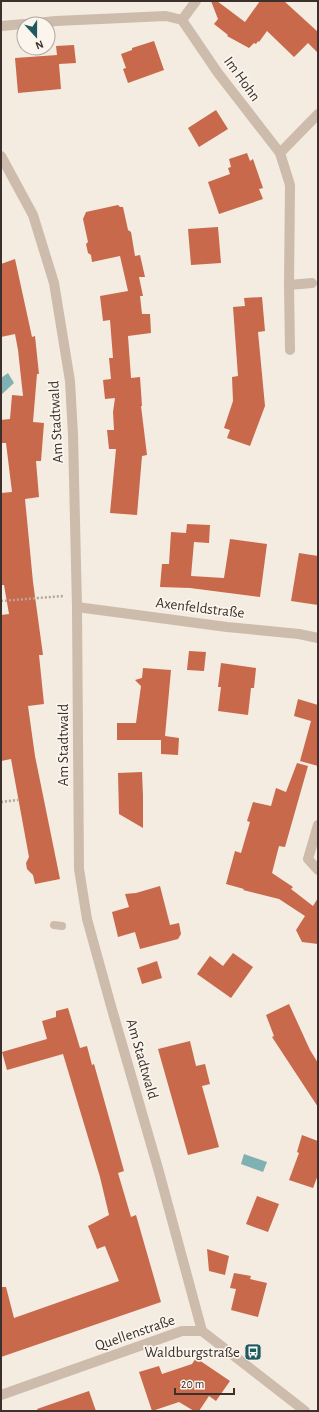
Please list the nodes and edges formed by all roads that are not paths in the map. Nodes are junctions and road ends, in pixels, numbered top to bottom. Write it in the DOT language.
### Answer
graph roads {
  1 [pos="196,1"];
  2 [pos="182,20"];
  3 [pos="56,21"];
  4 [pos="16,25"];
  5 [pos="1,26"];
  6 [pos="318,114"];
  7 [pos="280,153"];
  8 [pos="1,156"];
  9 [pos="312,283"];
  10 [pos="289,285"];
  11 [pos="290,350"];
  12 [pos="77,607"];
  13 [pos="318,638"];
  14 [pos="318,825"];
  15 [pos="318,870"];
  16 [pos="202,1331"];
  17 [pos="1,1395"];
  18 [pos="303,1411"];
  1 -- 2 [label="street"];
  2 -- 3 [label="street"];
  2 -- 7 [label="street, Im Hohn"];
  4 -- 5 [label="street"];
  6 -- 7 [label="street"];
  7 -- 10 [label="street, Im Hohn"];
  8 -- 12 [label="street, Am Stadtwald"];
  9 -- 10 [label="street"];
  10 -- 11 [label="street, Im Hohn"];
  12 -- 13 [label="street, Axenfeldstraße"];
  12 -- 16 [label="street, Am Stadtwald"];
  14 -- 15 [label="street"];
  16 -- 17 [label="street, Quellenstraße"];
  16 -- 18 [label="street"];
}
